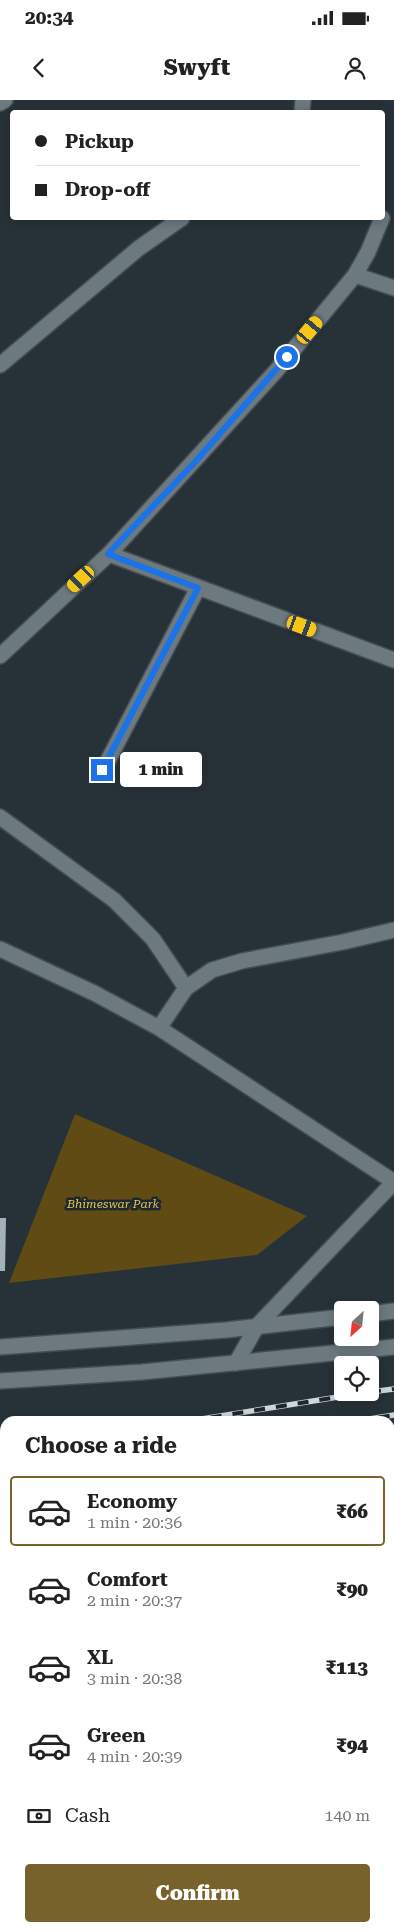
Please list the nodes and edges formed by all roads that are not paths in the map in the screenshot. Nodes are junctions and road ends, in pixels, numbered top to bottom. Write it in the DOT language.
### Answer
graph roads {
  1 [pos="5,100"];
  2 [pos="0,103"];
  3 [pos="179,220"];
  4 [pos="381,220"];
  5 [pos="355,275"];
  6 [pos="394,288"];
  7 [pos="0,365"];
  8 [pos="108,554"];
  9 [pos="198,588"];
  10 [pos="0,656"];
  11 [pos="394,660"];
  12 [pos="102,770"];
  13 [pos="0,817"];
  14 [pos="394,930"];
  15 [pos="0,949"];
  16 [pos="186,988"];
  17 [pos="159,1028"];
  18 [pos="394,1182"];
  19 [pos="394,1311"];
  20 [pos="379,1313"];
  21 [pos="334,1318"];
  22 [pos="258,1326"];
  23 [pos="0,1347"];
  24 [pos="394,1347"];
  25 [pos="236,1362"];
  26 [pos="0,1381"];
  1 -- 2 [label="street"];
  3 -- 7 [label="street"];
  4 -- 5 [label="street"];
  5 -- 6 [label="street"];
  5 -- 8 [label="street"];
  8 -- 9 [label="street"];
  8 -- 10 [label="street"];
  9 -- 11 [label="street"];
  9 -- 12 [label="street"];
  13 -- 16 [label="street"];
  14 -- 16 [label="street"];
  15 -- 17 [label="street"];
  16 -- 17 [label="street"];
  17 -- 18 [label="street"];
  18 -- 22 [label="street"];
  19 -- 20 [label="street"];
  21 -- 22 [label="street"];
  22 -- 23 [label="street"];
  22 -- 25 [label="street"];
  24 -- 25 [label="street"];
  25 -- 26 [label="street"];
}
